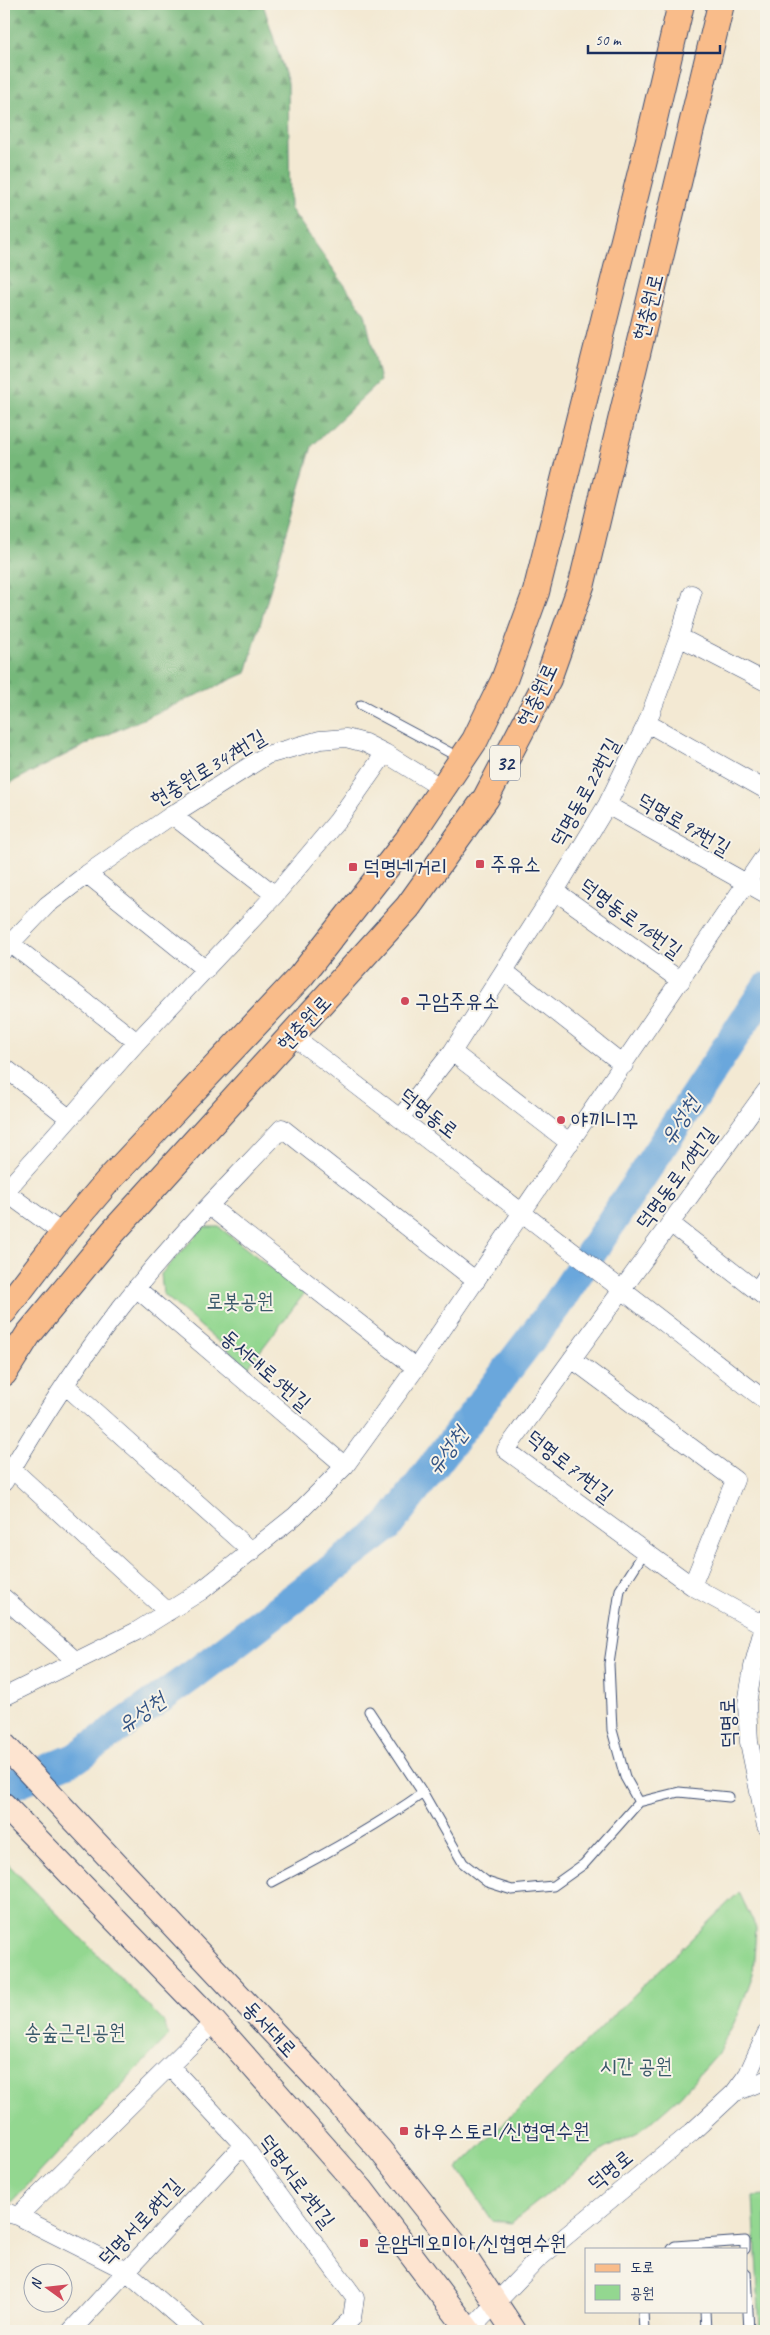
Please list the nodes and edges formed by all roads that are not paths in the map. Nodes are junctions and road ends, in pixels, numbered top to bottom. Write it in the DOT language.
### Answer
graph roads {
  1 [pos="681,4"];
  2 [pos="722,4"];
  3 [pos="692,594"];
  4 [pos="679,637"];
  5 [pos="766,682"];
  6 [pos="361,706"];
  7 [pos="647,723"];
  8 [pos="386,753"];
  9 [pos="462,760"];
  10 [pos="443,789"];
  11 [pos="766,790"];
  12 [pos="607,805"];
  13 [pos="172,814"];
  14 [pos="766,854"];
  15 [pos="88,874"];
  16 [pos="747,885"];
  17 [pos="555,891"];
  18 [pos="766,894"];
  19 [pos="275,895"];
  20 [pos="7,947"];
  21 [pos="206,970"];
  22 [pos="504,971"];
  23 [pos="681,981"];
  24 [pos="293,1036"];
  25 [pos="137,1042"];
  26 [pos="452,1052"];
  27 [pos="624,1065"];
  28 [pos="4,1067"];
  29 [pos="766,1091"];
  30 [pos="69,1118"];
  31 [pos="400,1118"];
  32 [pos="570,1143"];
  33 [pos="4,1192"];
  34 [pos="209,1206"];
  35 [pos="522,1213"];
  36 [pos="670,1223"];
  37 [pos="63,1234"];
  38 [pos="476,1281"];
  39 [pos="618,1287"];
  40 [pos="136,1288"];
  41 [pos="763,1289"];
  42 [pos="4,1311"];
  43 [pos="572,1359"];
  44 [pos="416,1368"];
  45 [pos="4,1373"];
  46 [pos="65,1384"];
  47 [pos="766,1401"];
  48 [pos="344,1466"];
  49 [pos="8,1475"];
  50 [pos="645,1551"];
  51 [pos="252,1552"];
  52 [pos="692,1586"];
  53 [pos="4,1598"];
  54 [pos="168,1612"];
  55 [pos="765,1622"];
  56 [pos="76,1661"];
  57 [pos="4,1697"];
  58 [pos="369,1711"];
  59 [pos="4,1745"];
  60 [pos="423,1794"];
  61 [pos="729,1797"];
  62 [pos="639,1802"];
  63 [pos="764,1802"];
  64 [pos="8,1809"];
  65 [pos="766,1826"];
  66 [pos="272,1882"];
  67 [pos="214,2022"];
  68 [pos="766,2034"];
  69 [pos="170,2066"];
  70 [pos="766,2080"];
  71 [pos="734,2093"];
  72 [pos="243,2145"];
  73 [pos="11,2214"];
  74 [pos="703,2245"];
  75 [pos="673,2248"];
  76 [pos="745,2248"];
  77 [pos="125,2270"];
  78 [pos="496,2304"];
  79 [pos="643,2312"];
  80 [pos="705,2312"];
  81 [pos="748,2312"];
  82 [pos="70,2331"];
  83 [pos="195,2331"];
  84 [pos="339,2331"];
  85 [pos="469,2331"];
  86 [pos="514,2331"];
  87 [pos="644,2331"];
  88 [pos="706,2331"];
  89 [pos="749,2331"];
  1 -- 9 [label="main road, 현충원로 / 32"];
  2 -- 24 [label="main road, 현충원로 / 32"];
  3 -- 4 [label="street, 덕명동로22번길"];
  4 -- 5 [label="street"];
  4 -- 7 [label="street, 덕명동로22번길"];
  6 -- 9 [label="lane"];
  7 -- 11 [label="street"];
  7 -- 12 [label="street, 덕명동로22번길"];
  8 -- 10 [label="street, 현충원로347번길"];
  8 -- 13 [label="street, 현충원로347번길"];
  8 -- 19 [label="street"];
  9 -- 10 [label="main road, 현충원로 / 32"];
  10 -- 37 [label="main road, 현충원로 / 32"];
  12 -- 16 [label="street, 덕명로97번길"];
  12 -- 17 [label="street, 덕명동로22번길"];
  13 -- 15 [label="street, 현충원로347번길"];
  13 -- 19 [label="street"];
  14 -- 16 [label="street, 덕명동로16번길"];
  15 -- 20 [label="street, 현충원로347번길"];
  15 -- 21 [label="street"];
  16 -- 18 [label="street, 덕명로97번길"];
  16 -- 23 [label="street, 덕명동로16번길"];
  17 -- 22 [label="street, 덕명동로22번길"];
  17 -- 23 [label="street, 덕명동로16번길"];
  19 -- 21 [label="street"];
  20 -- 25 [label="street, 현충원로347번길"];
  21 -- 25 [label="street"];
  22 -- 26 [label="street, 덕명동로22번길"];
  22 -- 27 [label="street"];
  23 -- 27 [label="street, 덕명동로16번길"];
  24 -- 31 [label="street, 덕명동로"];
  24 -- 45 [label="main road, 현충원로 / 32"];
  25 -- 30 [label="street"];
  26 -- 31 [label="street, 덕명동로22번길"];
  26 -- 32 [label="street"];
  27 -- 32 [label="street, 덕명동로16번길"];
  28 -- 30 [label="street"];
  29 -- 36 [label="street, 덕명동로10번길"];
  30 -- 33 [label="street"];
  31 -- 35 [label="street, 덕명동로"];
  32 -- 35 [label="street, 덕명동로16번길"];
  33 -- 37 [label="street"];
  34 -- 38 [label="street"];
  34 -- 40 [label="street"];
  34 -- 44 [label="street"];
  35 -- 38 [label="street"];
  35 -- 39 [label="street, 덕명동로"];
  36 -- 39 [label="street, 덕명동로10번길"];
  36 -- 41 [label="street"];
  37 -- 42 [label="main road, 현충원로"];
  38 -- 44 [label="street"];
  39 -- 43 [label="street, 덕명로71번길"];
  39 -- 47 [label="street"];
  40 -- 46 [label="street"];
  40 -- 48 [label="street, 동서대로5번길"];
  43 -- 50 [label="street, 덕명로71번길"];
  43 -- 52 [label="street"];
  44 -- 48 [label="street"];
  46 -- 49 [label="street"];
  46 -- 51 [label="street"];
  48 -- 51 [label="street"];
  49 -- 54 [label="street"];
  50 -- 52 [label="street, 덕명로71번길"];
  50 -- 62 [label="lane"];
  51 -- 54 [label="street"];
  52 -- 55 [label="street, 덕명로71번길"];
  53 -- 56 [label="street"];
  54 -- 56 [label="street"];
  55 -- 63 [label="street, 덕명로"];
  56 -- 57 [label="street"];
  58 -- 60 [label="lane"];
  59 -- 78 [label="street, 동서대로"];
  60 -- 62 [label="lane"];
  60 -- 66 [label="lane"];
  61 -- 62 [label="lane"];
  63 -- 65 [label="street, 덕명로"];
  64 -- 67 [label="street, 동서대로"];
  67 -- 69 [label="street"];
  67 -- 85 [label="street, 동서대로"];
  68 -- 71 [label="street, 덕명로"];
  69 -- 72 [label="street, 덕명서로2번길"];
  69 -- 73 [label="street"];
  70 -- 71 [label="street"];
  71 -- 78 [label="street, 덕명로"];
  72 -- 77 [label="street, 덕명서로8번길"];
  72 -- 84 [label="street, 덕명서로2번길"];
  73 -- 77 [label="street"];
  74 -- 75 [label="lane"];
  74 -- 76 [label="lane"];
  77 -- 82 [label="street, 덕명서로8번길"];
  77 -- 83 [label="street"];
  78 -- 85 [label="street, 덕명로"];
  78 -- 86 [label="street, 동서대로"];
  79 -- 87 [label="lane"];
  80 -- 88 [label="lane"];
  81 -- 89 [label="lane"];
}
